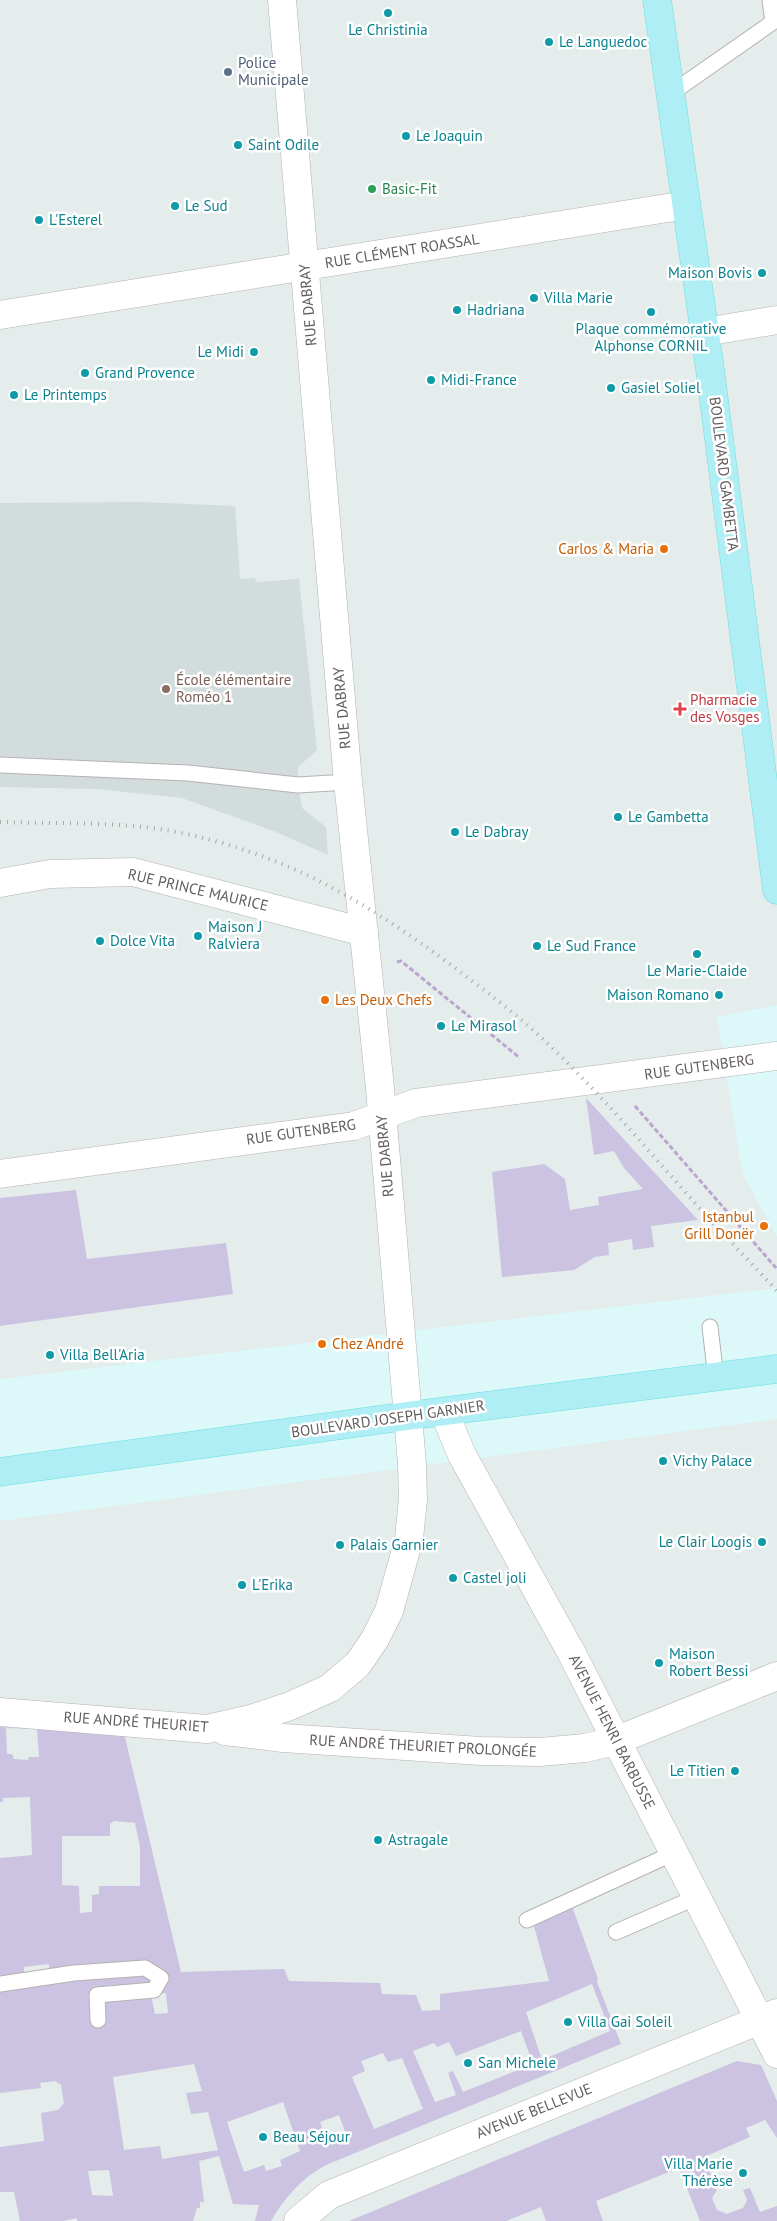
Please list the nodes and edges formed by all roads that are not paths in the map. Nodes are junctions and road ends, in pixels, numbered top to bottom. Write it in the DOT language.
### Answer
graph roads {
  1 [pos="282,0"];
  2 [pos="657,0"];
  3 [pos="770,0"];
  4 [pos="670,94"];
  5 [pos="686,205"];
  6 [pos="305,267"];
  7 [pos="0,315"];
  8 [pos="777,320"];
  9 [pos="705,332"];
  10 [pos="0,764"];
  11 [pos="348,782"];
  12 [pos="0,883"];
  13 [pos="777,890"];
  14 [pos="364,932"];
  15 [pos="777,1056"];
  16 [pos="382,1116"];
  17 [pos="0,1174"];
  18 [pos="710,1326"];
  19 [pos="777,1369"];
  20 [pos="716,1378"];
  21 [pos="444,1412"];
  22 [pos="406,1416"];
  23 [pos="0,1472"];
  24 [pos="777,1676"];
  25 [pos="0,1712"];
  26 [pos="207,1729"];
  27 [pos="615,1741"];
  28 [pos="674,1853"];
  29 [pos="697,1897"];
  30 [pos="527,1920"];
  31 [pos="616,1932"];
  32 [pos="0,1984"];
  33 [pos="769,2016"];
  34 [pos="98,2020"];
  35 [pos="777,2054"];
  36 [pos="298,2221"];
  1 -- 6 [label="street, RUE DABRAY"];
  2 -- 4 [label="main road, BOULEVARD GAMBETTA"];
  3 -- 4 [label="lane"];
  4 -- 5 [label="main road, BOULEVARD GAMBETTA"];
  5 -- 6 [label="street, RUE CLÉMENT ROASSAL"];
  5 -- 9 [label="main road, BOULEVARD GAMBETTA"];
  6 -- 7 [label="street, RUE CLÉMENT ROASSAL"];
  6 -- 11 [label="street, RUE DABRAY"];
  8 -- 9 [label="street"];
  9 -- 13 [label="main road, BOULEVARD GAMBETTA"];
  10 -- 11 [label="lane"];
  11 -- 14 [label="street, RUE DABRAY"];
  12 -- 14 [label="street, RUE PRINCE MAURICE"];
  14 -- 16 [label="street, RUE DABRAY"];
  15 -- 16 [label="street, RUE GUTENBERG"];
  16 -- 17 [label="street, RUE GUTENBERG"];
  16 -- 22 [label="street, RUE DABRAY"];
  18 -- 20 [label="lane"];
  19 -- 20 [label="main road, BOULEVARD JOSEPH GARNIER"];
  20 -- 21 [label="main road, BOULEVARD JOSEPH GARNIER"];
  21 -- 22 [label="main road, BOULEVARD JOSEPH GARNIER"];
  21 -- 27 [label="street, AVENUE HENRI BARBUSSE"];
  22 -- 23 [label="main road, BOULEVARD JOSEPH GARNIER"];
  22 -- 26 [label="street, RUE ANDRÉ THEURIET"];
  24 -- 27 [label="street, RUE ANDRÉ THEURIET PROLONGÉE"];
  25 -- 26 [label="street, RUE ANDRÉ THEURIET"];
  26 -- 27 [label="street, RUE ANDRÉ THEURIET PROLONGÉE"];
  27 -- 28 [label="street, AVENUE HENRI BARBUSSE"];
  28 -- 29 [label="street, AVENUE HENRI BARBUSSE"];
  28 -- 30 [label="lane"];
  29 -- 31 [label="lane"];
  29 -- 33 [label="street, AVENUE HENRI BARBUSSE"];
  32 -- 34 [label="lane"];
  33 -- 35 [label="street, AVENUE HENRI BARBUSSE"];
  33 -- 36 [label="street, AVENUE BELLEVUE"];
}
